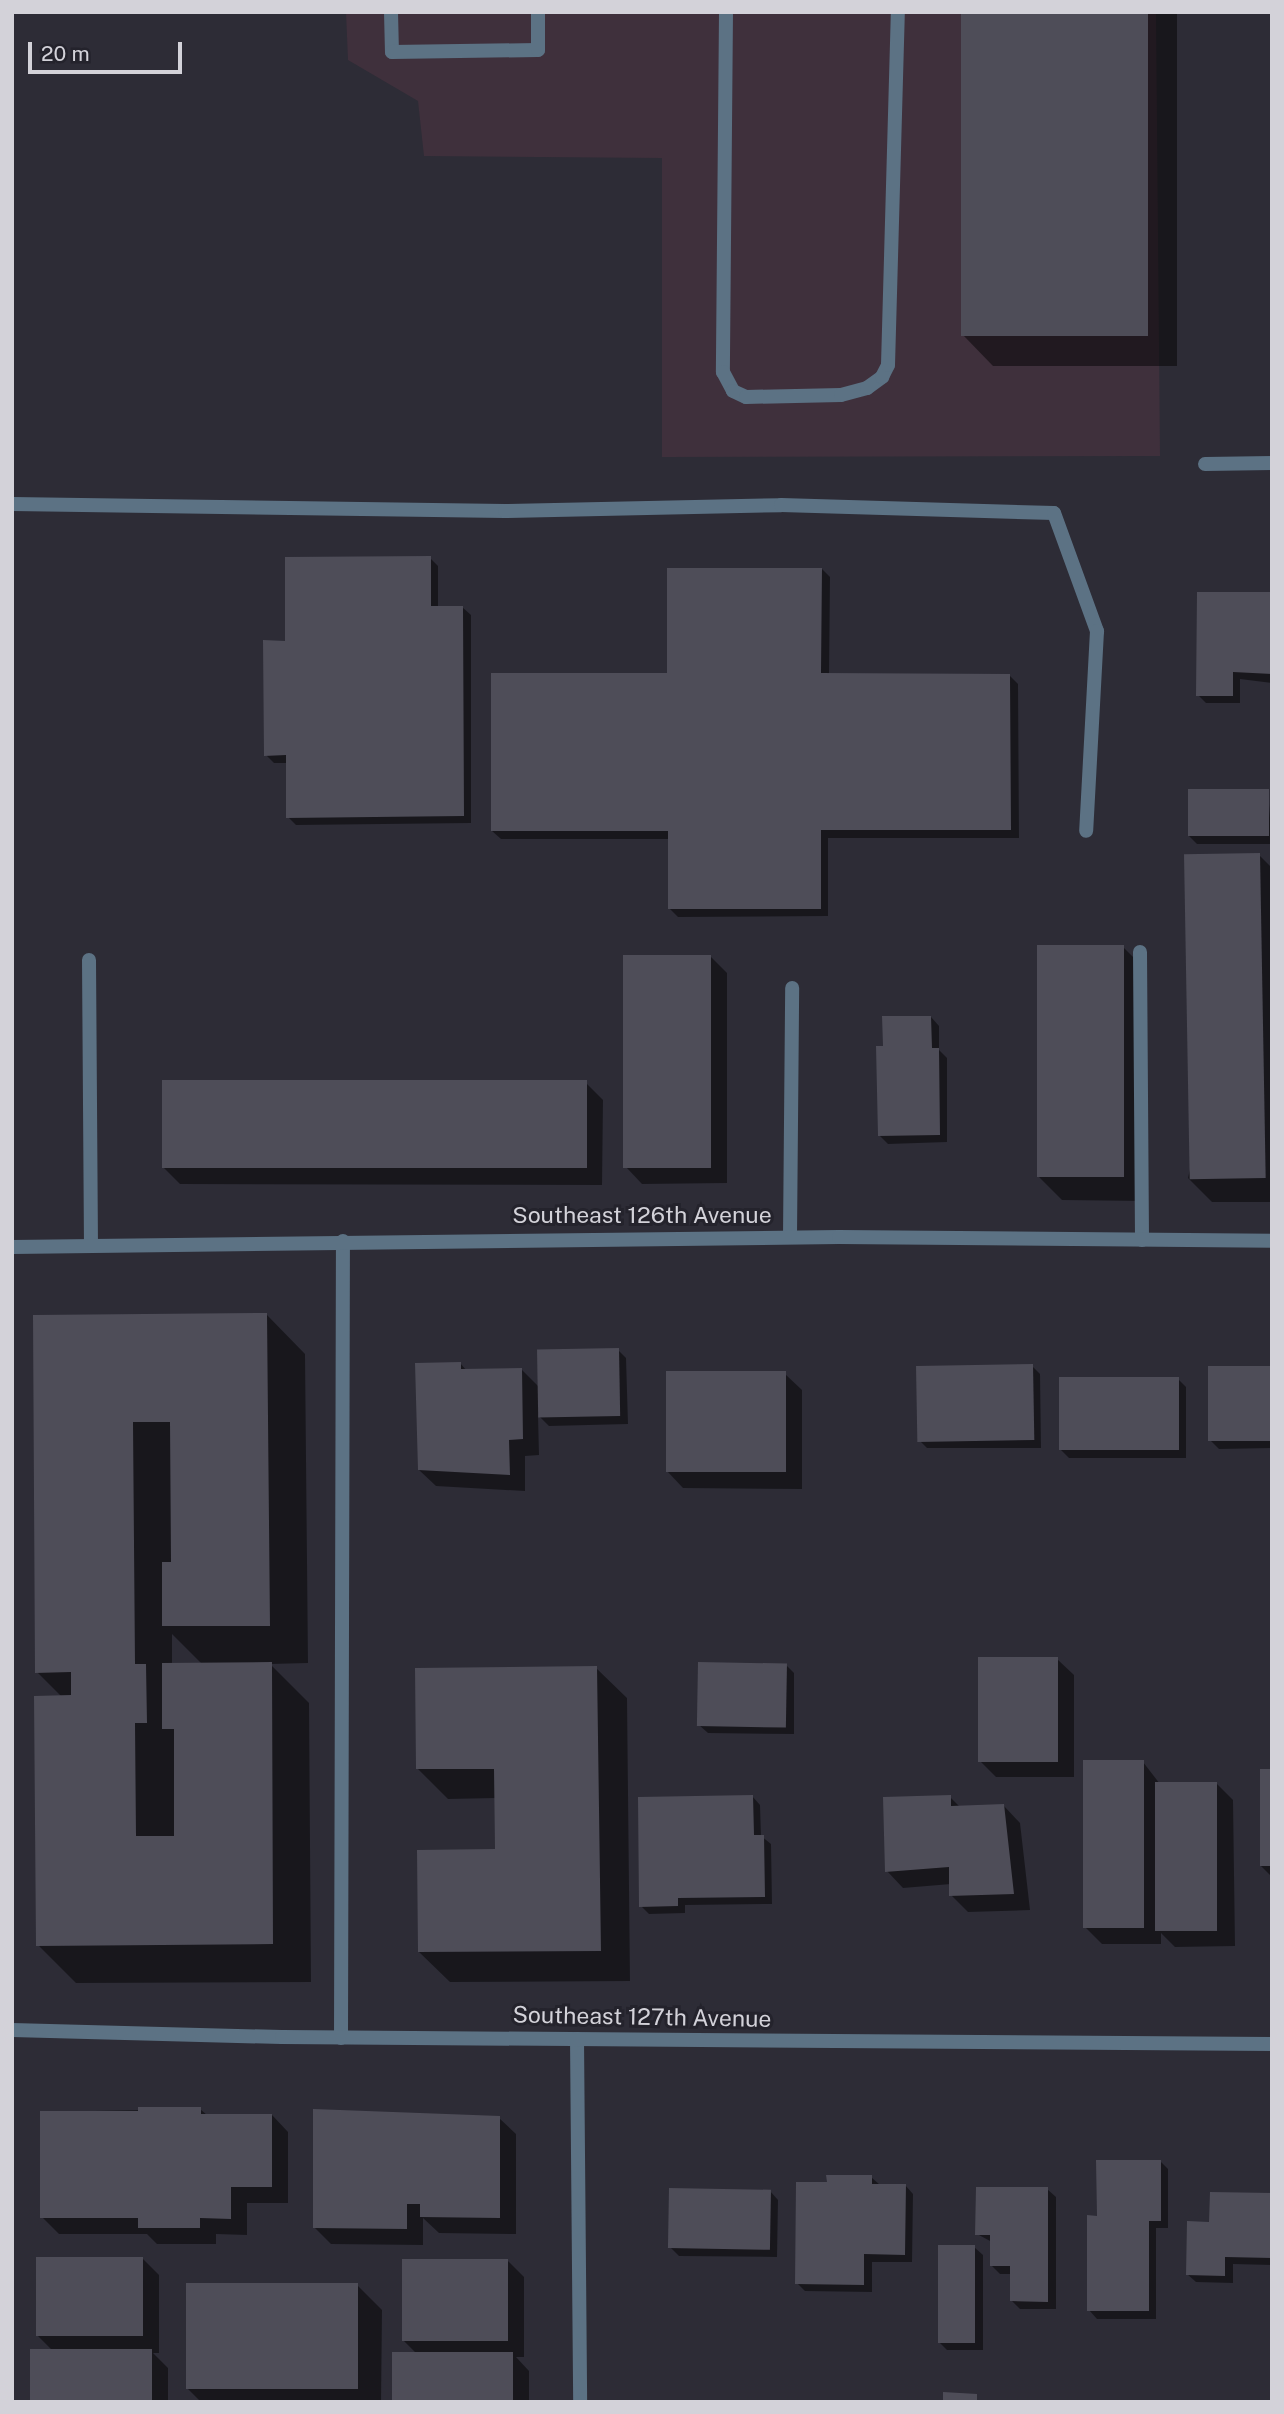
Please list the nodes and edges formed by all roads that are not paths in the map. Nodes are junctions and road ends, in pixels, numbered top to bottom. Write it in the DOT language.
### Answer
graph roads {
  1 [pos="391,12"];
  2 [pos="538,12"];
  3 [pos="726,12"];
  4 [pos="898,12"];
  5 [pos="1272,463"];
  6 [pos="1205,464"];
  7 [pos="12,503"];
  8 [pos="1086,831"];
  9 [pos="1140,952"];
  10 [pos="89,960"];
  11 [pos="792,988"];
  12 [pos="790,1237"];
  13 [pos="1142,1240"];
  14 [pos="343,1241"];
  15 [pos="1272,1241"];
  16 [pos="91,1246"];
  17 [pos="12,1247"];
  18 [pos="12,2030"];
  19 [pos="341,2038"];
  20 [pos="578,2039"];
  21 [pos="1272,2044"];
  22 [pos="580,2402"];
  1 -- 2 [label="street"];
  3 -- 4 [label="street"];
  5 -- 6 [label="street"];
  7 -- 8 [label="street"];
  9 -- 13 [label="street"];
  10 -- 16 [label="street"];
  11 -- 12 [label="street"];
  12 -- 13 [label="street, Southeast 126th Avenue"];
  12 -- 14 [label="street, Southeast 126th Avenue"];
  13 -- 15 [label="street, Southeast 126th Avenue"];
  14 -- 16 [label="street, Southeast 126th Avenue"];
  14 -- 19 [label="street"];
  16 -- 17 [label="street, Southeast 126th Avenue"];
  18 -- 19 [label="street, Southeast 127th Avenue"];
  19 -- 20 [label="street, Southeast 127th Avenue"];
  20 -- 21 [label="street, Southeast 127th Avenue"];
  20 -- 22 [label="street"];
}
